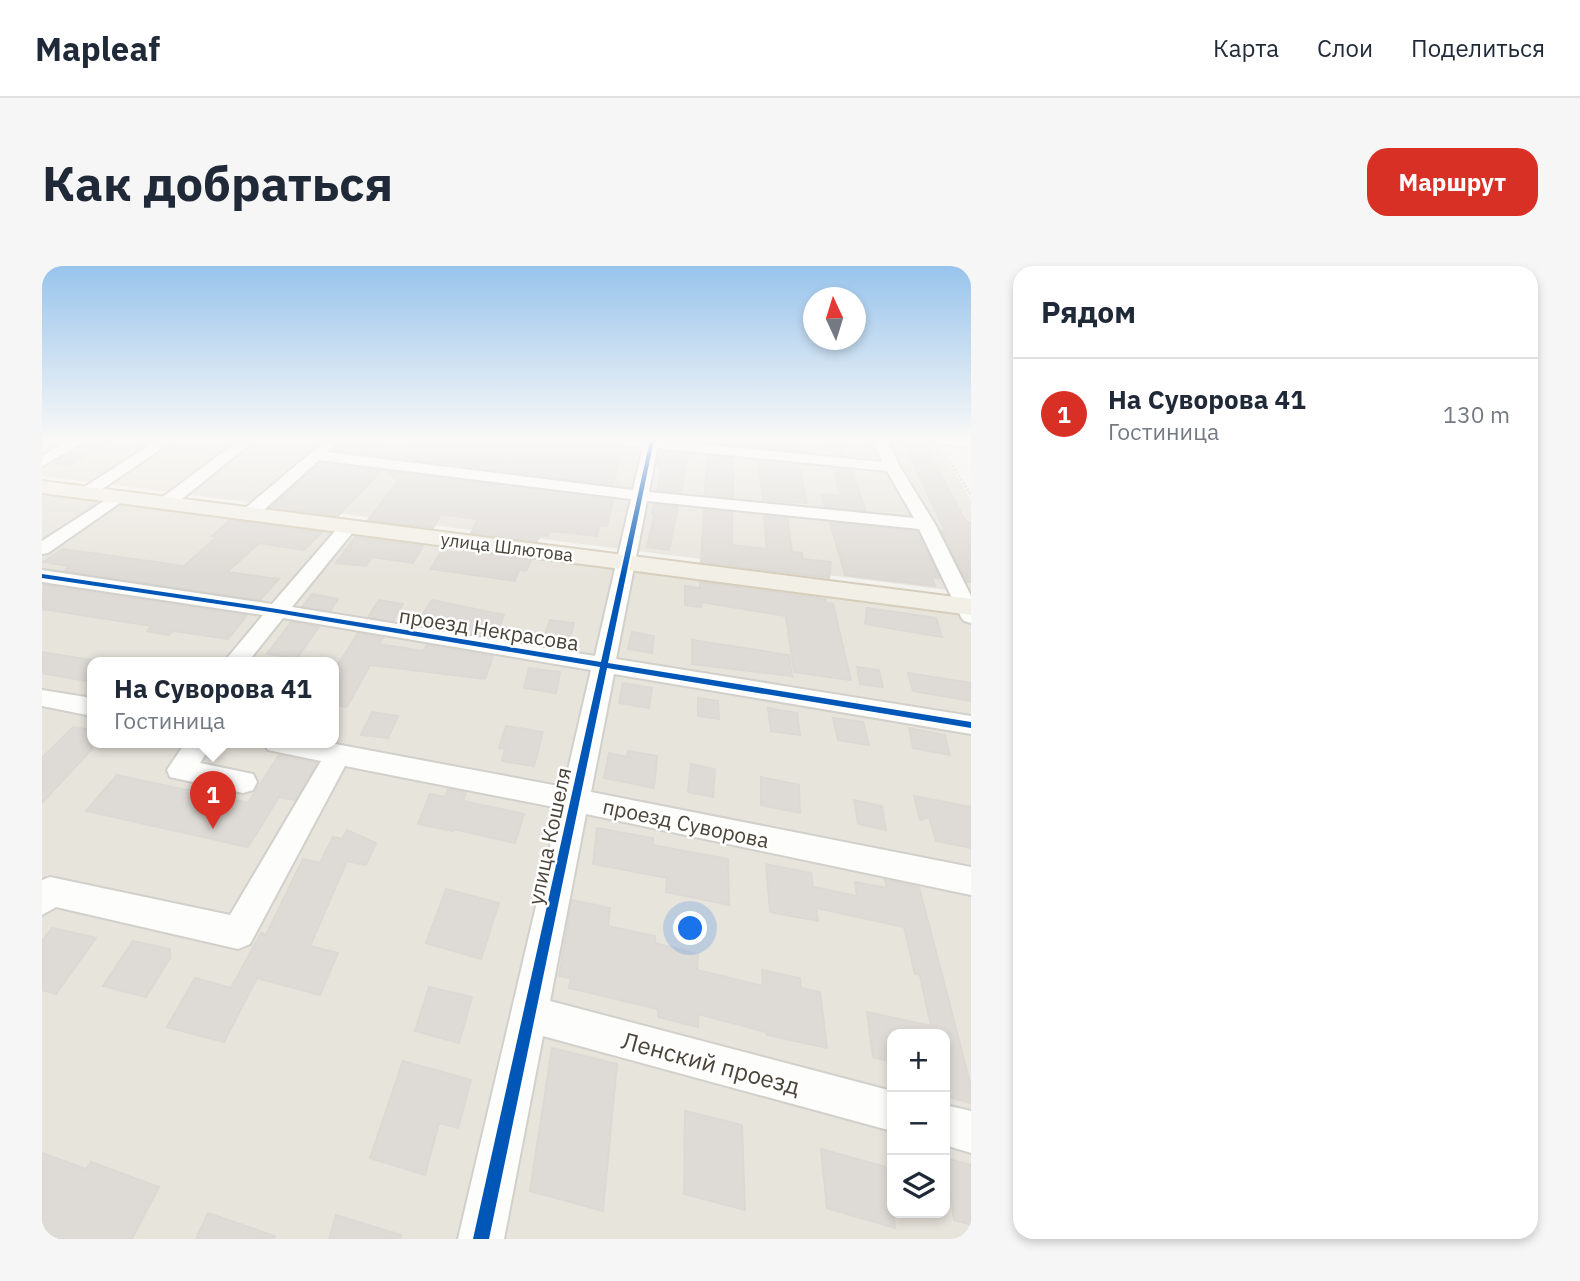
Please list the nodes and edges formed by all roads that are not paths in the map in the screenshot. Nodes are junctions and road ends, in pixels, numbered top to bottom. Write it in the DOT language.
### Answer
graph roads {
  1 [pos="98,485"];
  2 [pos="189,485"];
  3 [pos="281,485"];
  4 [pos="558,485"];
  5 [pos="644,485"];
  6 [pos="903,485"];
  7 [pos="42,487"];
  8 [pos="86,493"];
  9 [pos="642,496"];
  10 [pos="118,497"];
  11 [pos="166,503"];
  12 [pos="249,514"];
  13 [pos="926,524"];
  14 [pos="348,527"];
  15 [pos="42,549"];
  16 [pos="626,561"];
  17 [pos="42,576"];
  18 [pos="969,610"];
  19 [pos="277,611"];
  20 [pos="239,657"];
  21 [pos="604,665"];
  22 [pos="52,700"];
  23 [pos="87,707"];
  24 [pos="42,719"];
  25 [pos="971,726"];
  26 [pos="196,748"];
  27 [pos="302,748"];
  28 [pos="338,755"];
  29 [pos="243,782"];
  30 [pos="575,800"];
  31 [pos="971,881"];
  32 [pos="42,900"];
  33 [pos="529,1014"];
  34 [pos="887,1110"];
  35 [pos="950,1126"];
  36 [pos="971,1132"];
  37 [pos="481,1239"];
  1 -- 8 [label="street"];
  2 -- 11 [label="street"];
  3 -- 12 [label="street"];
  4 -- 9 [label="street"];
  5 -- 9 [label="street, улица Кошеля"];
  6 -- 13 [label="street"];
  7 -- 8 [label="main road, улица Шлютова"];
  8 -- 10 [label="main road, улица Шлютова"];
  9 -- 13 [label="street"];
  9 -- 16 [label="street, улица Кошеля"];
  10 -- 11 [label="main road, улица Шлютова"];
  10 -- 15 [label="street"];
  11 -- 12 [label="main road, улица Шлютова"];
  12 -- 14 [label="main road, улица Шлютова"];
  13 -- 18 [label="street"];
  14 -- 16 [label="main road, улица Шлютова"];
  14 -- 19 [label="street"];
  16 -- 18 [label="main road, улица Шлютова"];
  16 -- 21 [label="street, улица Кошеля"];
  17 -- 19 [label="street, проезд Некрасова"];
  19 -- 20 [label="street"];
  19 -- 21 [label="street, проезд Некрасова"];
  21 -- 25 [label="street, проезд Некрасова"];
  21 -- 30 [label="street, улица Кошеля"];
  22 -- 23 [label="street"];
  22 -- 24 [label="street"];
  26 -- 29 [label="street"];
  27 -- 28 [label="street, проезд Суворова"];
  28 -- 30 [label="street, проезд Суворова"];
  28 -- 32 [label="street"];
  30 -- 31 [label="street, проезд Суворова"];
  30 -- 33 [label="street, улица Кошеля"];
  33 -- 34 [label="street, Ленский проезд"];
  33 -- 37 [label="street, улица Кошеля"];
  35 -- 36 [label="street"];
}
